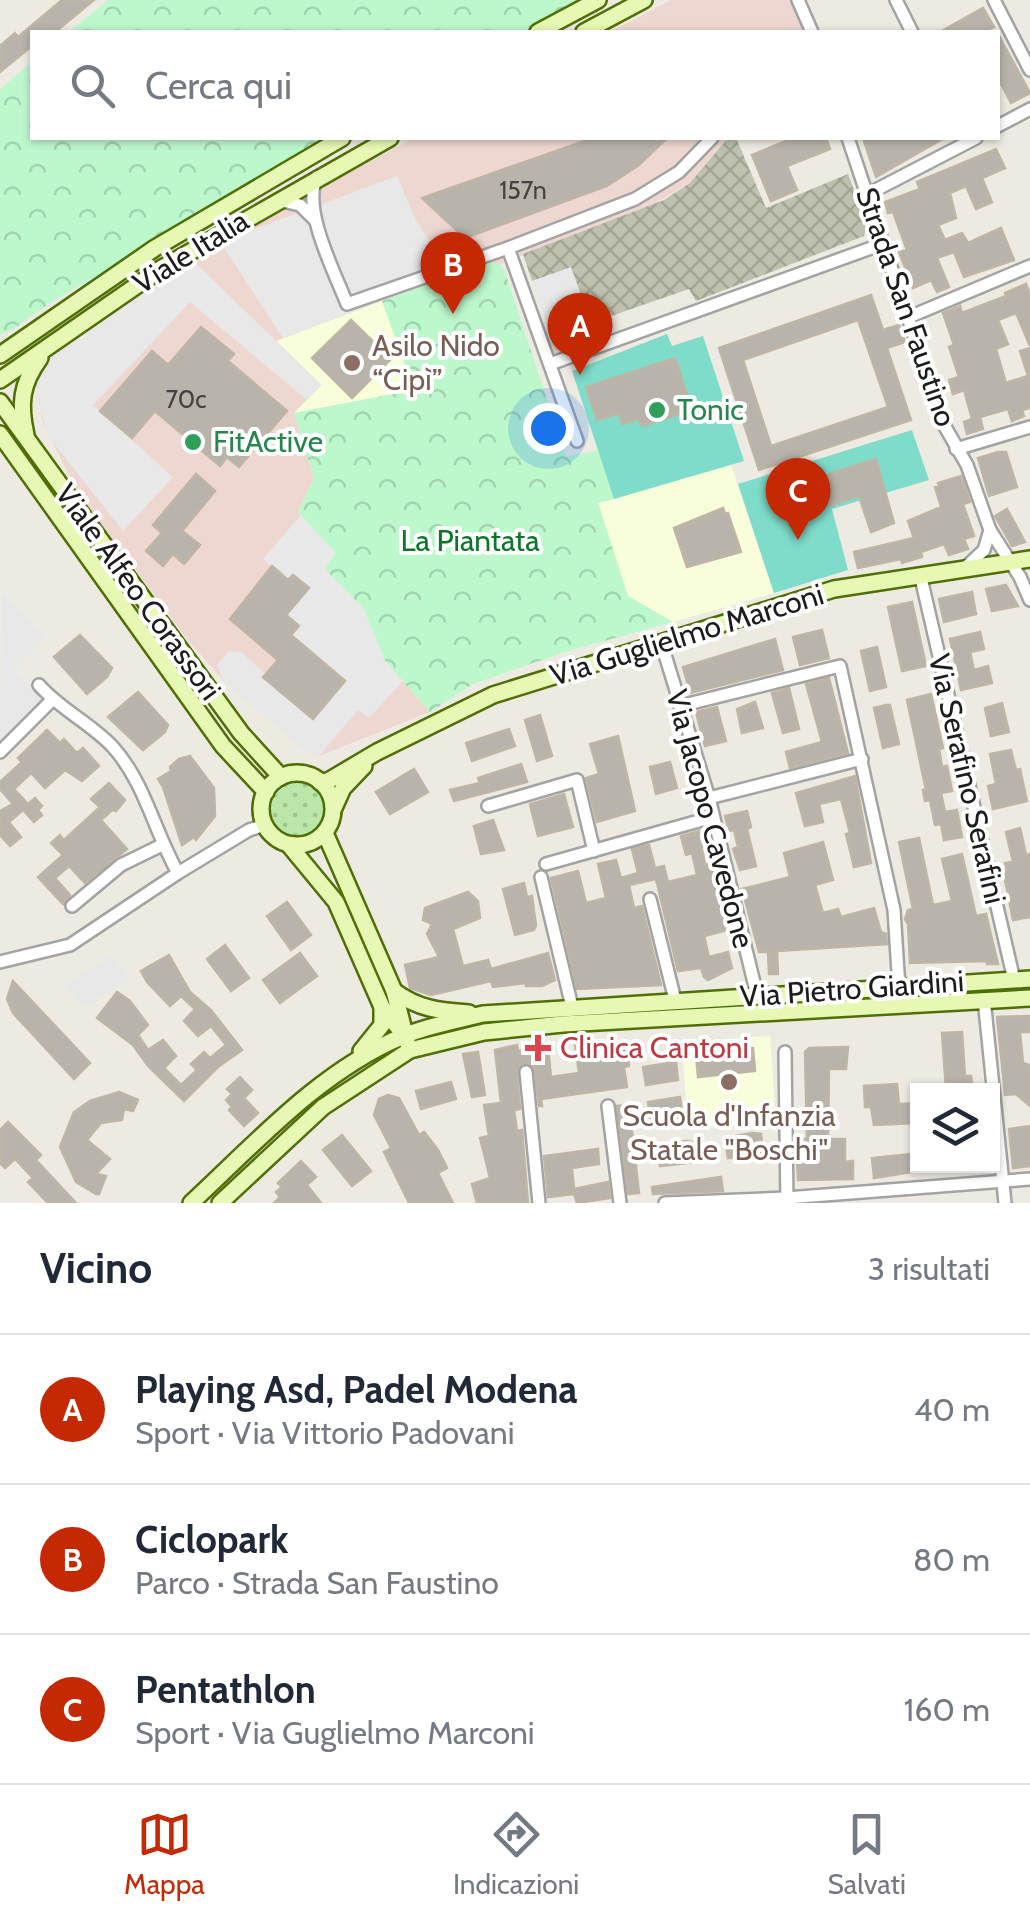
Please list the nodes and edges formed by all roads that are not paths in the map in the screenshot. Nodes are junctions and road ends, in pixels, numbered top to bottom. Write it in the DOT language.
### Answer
graph roads {
  1 [pos="598,0"];
  2 [pos="644,0"];
  3 [pos="798,0"];
  4 [pos="896,0"];
  5 [pos="994,0"];
  6 [pos="542,30"];
  7 [pos="588,30"];
  8 [pos="811,30"];
  9 [pos="911,30"];
  10 [pos="1030,70"];
  11 [pos="1030,110"];
  12 [pos="1000,125"];
  13 [pos="339,140"];
  14 [pos="386,140"];
  15 [pos="710,140"];
  16 [pos="849,140"];
  17 [pos="967,140"];
  18 [pos="318,176"];
  19 [pos="868,194"];
  20 [pos="268,205"];
  21 [pos="315,220"];
  22 [pos="885,243"];
  23 [pos="508,248"];
  24 [pos="1030,266"];
  25 [pos="909,317"];
  26 [pos="0,339"];
  27 [pos="23,340"];
  28 [pos="51,344"];
  29 [pos="0,355"];
  30 [pos="550,364"];
  31 [pos="0,380"];
  32 [pos="0,402"];
  33 [pos="1030,427"];
  34 [pos="0,434"];
  35 [pos="577,441"];
  36 [pos="28,443"];
  37 [pos="0,448"];
  38 [pos="956,449"];
  39 [pos="28,472"];
  40 [pos="990,530"];
  41 [pos="1030,560"];
  42 [pos="1011,562"];
  43 [pos="961,571"];
  44 [pos="921,578"];
  45 [pos="1030,600"];
  46 [pos="662,644"];
  47 [pos="39,685"];
  48 [pos="52,700"];
  49 [pos="680,706"];
  50 [pos="0,752"];
  51 [pos="377,752"];
  52 [pos="862,759"];
  53 [pos="281,777"];
  54 [pos="320,782"];
  55 [pos="266,792"];
  56 [pos="709,798"];
  57 [pos="488,806"];
  58 [pos="334,808"];
  59 [pos="713,817"];
  60 [pos="264,825"];
  61 [pos="325,833"];
  62 [pos="162,844"];
  63 [pos="289,845"];
  64 [pos="594,851"];
  65 [pos="546,864"];
  66 [pos="178,872"];
  67 [pos="542,877"];
  68 [pos="650,899"];
  69 [pos="72,906"];
  70 [pos="0,949"];
  71 [pos="5,961"];
  72 [pos="1022,980"];
  73 [pos="899,988"];
  74 [pos="394,991"];
  75 [pos="757,995"];
  76 [pos="1030,998"];
  77 [pos="984,999"];
  78 [pos="675,1000"];
  79 [pos="382,1007"];
  80 [pos="572,1008"];
  81 [pos="483,1014"];
  82 [pos="407,1043"];
  83 [pos="785,1052"];
  84 [pos="344,1066"];
  85 [pos="526,1072"];
  86 [pos="608,1106"];
  87 [pos="1030,1179"];
  88 [pos="1002,1182"];
  89 [pos="787,1200"];
  90 [pos="191,1203"];
  91 [pos="220,1203"];
  92 [pos="539,1203"];
  93 [pos="620,1203"];
  94 [pos="665,1203"];
  95 [pos="1005,1203"];
  1 -- 6 [label="street"];
  2 -- 7 [label="street"];
  3 -- 8 [label="street"];
  4 -- 9 [label="street"];
  5 -- 10 [label="street"];
  11 -- 12 [label="street"];
  13 -- 27 [label="street, Viale Italia"];
  14 -- 18 [label="street, Viale Italia"];
  15 -- 23 [label="street"];
  16 -- 19 [label="street, Strada San Faustino"];
  17 -- 19 [label="street"];
  18 -- 20 [label="street, Viale Italia"];
  18 -- 21 [label="street"];
  19 -- 22 [label="street, Strada San Faustino"];
  20 -- 21 [label="street"];
  20 -- 28 [label="street, Viale Italia"];
  21 -- 23 [label="street"];
  22 -- 25 [label="street, Strada San Faustino"];
  22 -- 30 [label="street"];
  23 -- 30 [label="street"];
  24 -- 25 [label="street"];
  25 -- 38 [label="street, Strada San Faustino"];
  26 -- 27 [label="street"];
  27 -- 29 [label="street, Viale Italia"];
  28 -- 31 [label="street, Viale Italia"];
  28 -- 36 [label="street"];
  30 -- 35 [label="street"];
  32 -- 36 [label="street, Viale Alfeo Corassori"];
  33 -- 38 [label="street"];
  34 -- 39 [label="street, Viale Alfeo Corassori"];
  36 -- 53 [label="street, Viale Alfeo Corassori"];
  37 -- 39 [label="street"];
  38 -- 40 [label="street, Strada San Faustino"];
  39 -- 55 [label="street, Viale Alfeo Corassori"];
  40 -- 42 [label="street, Strada San Faustino"];
  40 -- 43 [label="street"];
  41 -- 42 [label="street, Via Guglielmo Marconi"];
  42 -- 43 [label="street, Via Guglielmo Marconi"];
  42 -- 45 [label="street, Strada San Faustino"];
  43 -- 44 [label="street, Via Guglielmo Marconi"];
  44 -- 46 [label="street, Via Guglielmo Marconi"];
  44 -- 72 [label="street, Via Serafino Serafini"];
  46 -- 49 [label="street, Via Jacopo Cavedone"];
  46 -- 51 [label="street, Via Guglielmo Marconi"];
  47 -- 48 [label="street"];
  48 -- 50 [label="street"];
  48 -- 62 [label="street"];
  49 -- 52 [label="street"];
  49 -- 56 [label="street, Via Jacopo Cavedone"];
  51 -- 54 [label="street, Via Guglielmo Marconi"];
  51 -- 58 [label="street, Via Guglielmo Marconi"];
  52 -- 56 [label="street"];
  52 -- 73 [label="street"];
  53 -- 54 [label="street"];
  53 -- 55 [label="street"];
  54 -- 58 [label="street"];
  55 -- 60 [label="street"];
  56 -- 59 [label="street, Via Jacopo Cavedone"];
  57 -- 64 [label="street"];
  58 -- 61 [label="street"];
  59 -- 64 [label="street"];
  59 -- 75 [label="street, Via Jacopo Cavedone"];
  60 -- 63 [label="street"];
  60 -- 66 [label="street"];
  61 -- 63 [label="street"];
  61 -- 74 [label="street"];
  62 -- 66 [label="street"];
  62 -- 69 [label="street"];
  63 -- 79 [label="street"];
  64 -- 65 [label="street"];
  66 -- 71 [label="street"];
  67 -- 80 [label="street"];
  68 -- 78 [label="street"];
  70 -- 71 [label="street"];
  72 -- 73 [label="street, Via Pietro Giardini"];
  73 -- 75 [label="street, Via Pietro Giardini"];
  74 -- 81 [label="street, Via Pietro Giardini"];
  74 -- 82 [label="street"];
  75 -- 78 [label="street, Via Pietro Giardini"];
  76 -- 77 [label="street, Via Pietro Giardini"];
  77 -- 82 [label="street, Via Pietro Giardini"];
  77 -- 88 [label="street"];
  78 -- 80 [label="street, Via Pietro Giardini"];
  79 -- 82 [label="street"];
  79 -- 84 [label="street"];
  80 -- 81 [label="street, Via Pietro Giardini"];
  81 -- 82 [label="street, Via Pietro Giardini"];
  82 -- 84 [label="street, Via Pietro Giardini"];
  82 -- 91 [label="street, Via Pietro Giardini"];
  83 -- 89 [label="street"];
  84 -- 90 [label="street, Via Pietro Giardini"];
  85 -- 92 [label="street"];
  86 -- 93 [label="street"];
  87 -- 88 [label="street"];
  88 -- 89 [label="street"];
  88 -- 95 [label="street"];
  89 -- 94 [label="street"];
}
